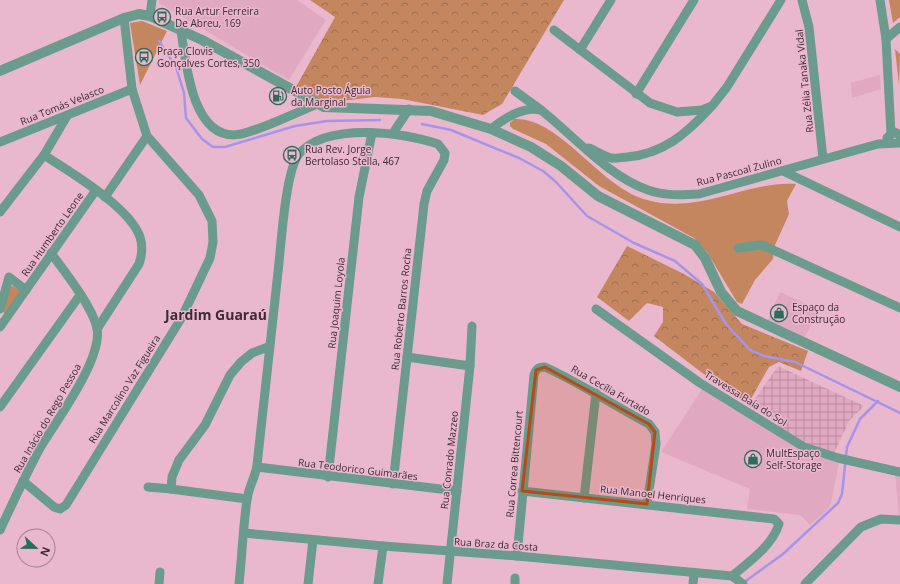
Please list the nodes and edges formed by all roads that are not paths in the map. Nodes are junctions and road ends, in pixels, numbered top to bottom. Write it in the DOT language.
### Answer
graph roads {
  1 [pos="152,0"];
  2 [pos="610,0"];
  3 [pos="694,0"];
  4 [pos="781,0"];
  5 [pos="802,0"];
  6 [pos="880,0"];
  7 [pos="150,16"];
  8 [pos="124,18"];
  9 [pos="900,27"];
  10 [pos="554,30"];
  11 [pos="181,31"];
  12 [pos="886,39"];
  13 [pos="580,50"];
  14 [pos="0,71"];
  15 [pos="132,89"];
  16 [pos="515,90"];
  17 [pos="636,94"];
  18 [pos="317,104"];
  19 [pos="712,106"];
  20 [pos="541,110"];
  21 [pos="406,112"];
  22 [pos="67,116"];
  23 [pos="491,129"];
  24 [pos="395,130"];
  25 [pos="372,133"];
  26 [pos="147,136"];
  27 [pos="897,137"];
  28 [pos="0,142"];
  29 [pos="584,146"];
  30 [pos="44,154"];
  31 [pos="823,160"];
  32 [pos="782,171"];
  33 [pos="96,190"];
  34 [pos="105,197"];
  35 [pos="0,212"];
  36 [pos="900,227"];
  37 [pos="738,248"];
  38 [pos="51,254"];
  39 [pos="26,290"];
  40 [pos="80,295"];
  41 [pos="900,308"];
  42 [pos="0,309"];
  43 [pos="596,309"];
  44 [pos="472,326"];
  45 [pos="0,327"];
  46 [pos="97,329"];
  47 [pos="268,347"];
  48 [pos="407,357"];
  49 [pos="470,366"];
  50 [pos="534,375"];
  51 [pos="900,387"];
  52 [pos="596,393"];
  53 [pos="0,407"];
  54 [pos="257,467"];
  55 [pos="900,472"];
  56 [pos="328,477"];
  57 [pos="23,481"];
  58 [pos="393,484"];
  59 [pos="148,487"];
  60 [pos="171,489"];
  61 [pos="457,491"];
  62 [pos="522,491"];
  63 [pos="584,498"];
  64 [pos="247,499"];
  65 [pos="646,504"];
  66 [pos="900,520"];
  67 [pos="0,530"];
  68 [pos="244,533"];
  69 [pos="313,540"];
  70 [pos="383,546"];
  71 [pos="450,551"];
  72 [pos="517,556"];
  73 [pos="160,572"];
  74 [pos="694,573"];
  75 [pos="738,581"];
  76 [pos="159,584"];
  77 [pos="239,584"];
  78 [pos="308,584"];
  79 [pos="378,584"];
  80 [pos="447,584"];
  81 [pos="693,584"];
  82 [pos="805,584"];
  1 -- 7 [label="street"];
  2 -- 13 [label="street"];
  3 -- 17 [label="street"];
  4 -- 19 [label="street"];
  5 -- 31 [label="street, Rua Zélia Tanaka Vidal"];
  6 -- 12 [label="street"];
  7 -- 8 [label="street"];
  7 -- 11 [label="street"];
  8 -- 14 [label="street"];
  8 -- 15 [label="street, Rua Marcolino Vaz Figueira"];
  9 -- 12 [label="street"];
  10 -- 13 [label="street"];
  11 -- 18 [label="street"];
  11 -- 18 [label="street"];
  12 -- 27 [label="street"];
  13 -- 17 [label="street"];
  15 -- 22 [label="street, Rua Tomás Velasco"];
  15 -- 26 [label="street, Rua Marcolino Vaz Figueira"];
  16 -- 20 [label="street, Rua Pascoal Zulino"];
  17 -- 19 [label="street"];
  18 -- 21 [label="street"];
  19 -- 29 [label="street"];
  20 -- 23 [label="street"];
  20 -- 29 [label="street, Rua Pascoal Zulino"];
  21 -- 23 [label="street"];
  21 -- 24 [label="street"];
  22 -- 28 [label="street, Rua Tomás Velasco"];
  22 -- 30 [label="street"];
  23 -- 51 [label="street"];
  24 -- 25 [label="street"];
  24 -- 48 [label="street, Rua Roberto Barros Rocha"];
  25 -- 47 [label="street"];
  25 -- 56 [label="street, Rua Joaquim Loyola"];
  26 -- 34 [label="street"];
  26 -- 57 [label="street, Rua Marcolino Vaz Figueira"];
  27 -- 31 [label="street, Rua Pascoal Zulino"];
  29 -- 32 [label="street, Rua Pascoal Zulino"];
  30 -- 33 [label="street"];
  30 -- 35 [label="street"];
  31 -- 32 [label="street, Rua Pascoal Zulino"];
  32 -- 36 [label="street"];
  33 -- 34 [label="street"];
  33 -- 38 [label="street, Rua Humberto Leone"];
  34 -- 46 [label="street"];
  37 -- 41 [label="street"];
  38 -- 39 [label="street, Rua Humberto Leone"];
  38 -- 40 [label="street"];
  39 -- 42 [label="street"];
  39 -- 45 [label="street, Rua Humberto Leone"];
  40 -- 46 [label="street"];
  40 -- 53 [label="street"];
  43 -- 55 [label="street, Travessa Baía do Sol"];
  44 -- 49 [label="street, Rua Conrado Mazzeo"];
  46 -- 57 [label="street, Rua Inácio do Rego Pessoa"];
  47 -- 54 [label="street"];
  47 -- 60 [label="street"];
  48 -- 49 [label="street"];
  48 -- 58 [label="street, Rua Roberto Barros Rocha"];
  49 -- 61 [label="street, Rua Conrado Mazzeo"];
  50 -- 52 [label="street, Rua Cecília Furtado"];
  50 -- 62 [label="street, Rua Correa Bittencourt"];
  52 -- 63 [label="street"];
  52 -- 65 [label="street, Rua Cecília Furtado"];
  54 -- 56 [label="street, Rua Teodorico Guimarães"];
  54 -- 64 [label="street"];
  56 -- 58 [label="street, Rua Teodorico Guimarães"];
  57 -- 67 [label="street, Rua Inácio do Rego Pessoa"];
  58 -- 61 [label="street, Rua Teodorico Guimarães"];
  59 -- 60 [label="street"];
  60 -- 64 [label="street"];
  61 -- 71 [label="street, Rua Conrado Mazzeo"];
  62 -- 63 [label="street, Rua Manoel Henriques"];
  62 -- 72 [label="street, Rua Correa Bittencourt"];
  63 -- 65 [label="street, Rua Manoel Henriques"];
  64 -- 68 [label="street"];
  65 -- 75 [label="street, Rua Manoel Henriques"];
  66 -- 82 [label="street"];
  68 -- 69 [label="street, Rua Braz da Costa"];
  68 -- 77 [label="street"];
  69 -- 70 [label="street, Rua Braz da Costa"];
  69 -- 78 [label="street"];
  70 -- 71 [label="street, Rua Braz da Costa"];
  70 -- 79 [label="street"];
  71 -- 72 [label="street, Rua Braz da Costa"];
  71 -- 80 [label="street, Rua Conrado Mazzeo"];
  72 -- 74 [label="street, Rua Braz da Costa"];
  73 -- 76 [label="street"];
  74 -- 75 [label="street, Rua Braz da Costa"];
  74 -- 81 [label="street"];
}
